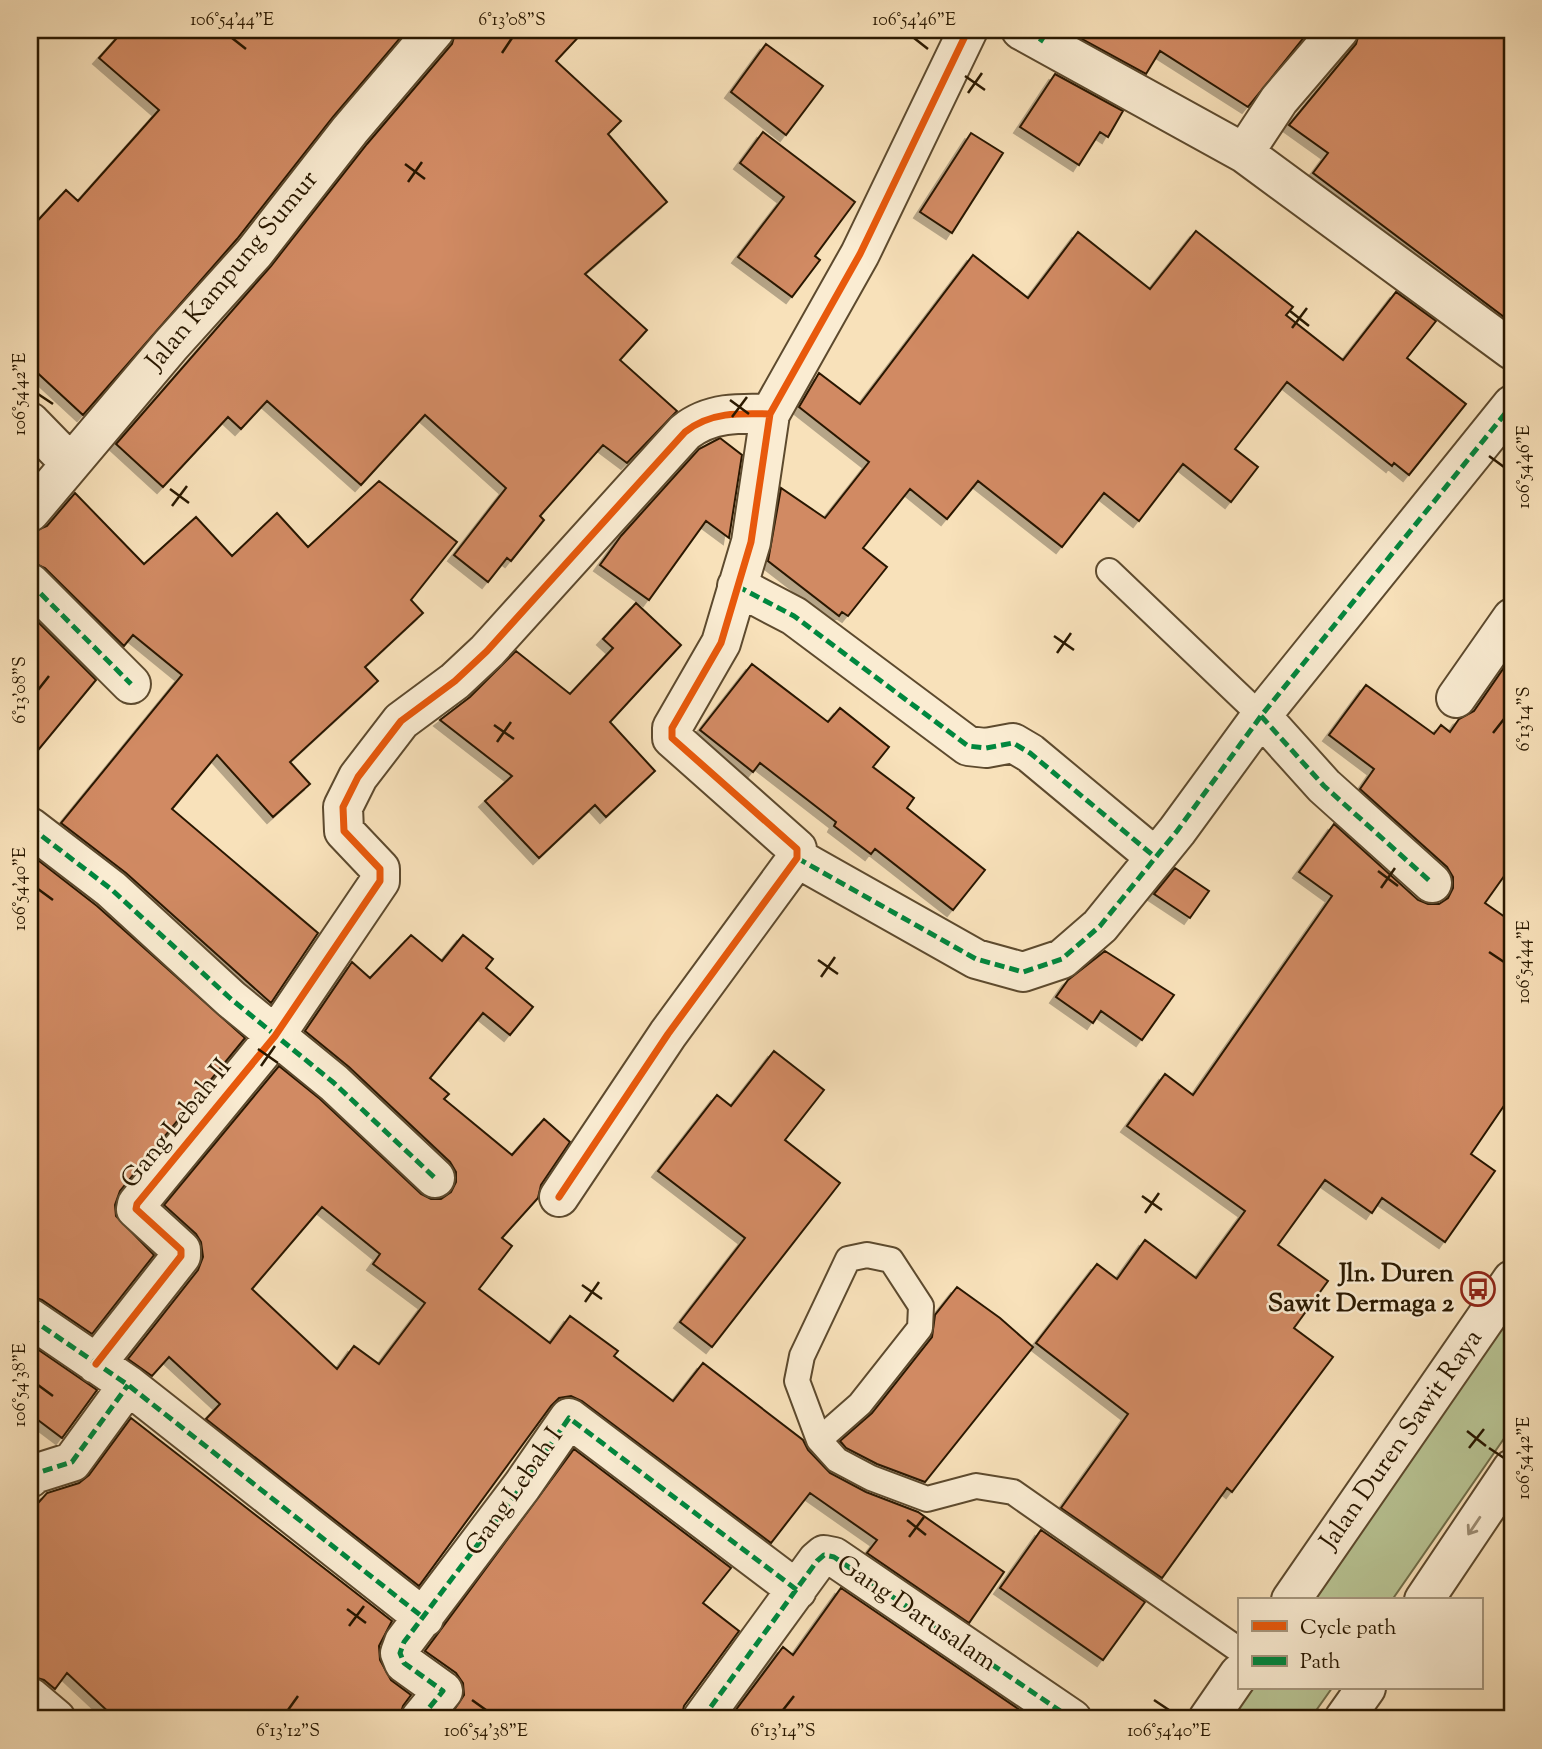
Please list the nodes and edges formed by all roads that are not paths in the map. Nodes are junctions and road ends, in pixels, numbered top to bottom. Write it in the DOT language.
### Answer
graph roads {
  1 [pos="435,30"];
  2 [pos="968,30"];
  3 [pos="1339,30"];
  4 [pos="1036,34"];
  5 [pos="1244,153"];
  6 [pos="1512,350"];
  7 [pos="1512,405"];
  8 [pos="770,414"];
  9 [pos="30,422"];
  10 [pos="70,463"];
  11 [pos="30,512"];
  12 [pos="1109,571"];
  13 [pos="30,583"];
  14 [pos="737,586"];
  15 [pos="1512,618"];
  16 [pos="131,684"];
  17 [pos="1456,698"];
  18 [pos="1261,716"];
  19 [pos="30,827"];
  20 [pos="1155,857"];
  21 [pos="797,858"];
  22 [pos="1432,883"];
  23 [pos="275,1036"];
  24 [pos="435,1178"];
  25 [pos="559,1197"];
  26 [pos="1512,1280"];
  27 [pos="30,1318"];
  28 [pos="96,1364"];
  29 [pos="128,1385"];
  30 [pos="819,1440"];
  31 [pos="1512,1469"];
  32 [pos="30,1478"];
  33 [pos="797,1590"];
  34 [pos="1292,1598"];
  35 [pos="1425,1598"];
  36 [pos="424,1618"];
  37 [pos="1238,1649"];
  38 [pos="1238,1675"];
  39 [pos="1365,1690"];
  40 [pos="30,1697"];
  41 [pos="56,1719"];
  42 [pos="420,1719"];
  43 [pos="702,1719"];
  44 [pos="1072,1719"];
  45 [pos="1208,1719"];
  46 [pos="1344,1719"];
  1 -- 10 [label="street, Jalan Kampung Sumur"];
  2 -- 8 [label="street"];
  3 -- 5 [label="street"];
  4 -- 5 [label="street"];
  5 -- 6 [label="street"];
  7 -- 18 [label="street"];
  8 -- 14 [label="street"];
  8 -- 23 [label="street"];
  9 -- 10 [label="street"];
  10 -- 11 [label="street, Jalan Kampung Sumur"];
  12 -- 18 [label="lane"];
  13 -- 16 [label="street"];
  14 -- 20 [label="street"];
  14 -- 21 [label="street"];
  15 -- 17 [label="street"];
  18 -- 20 [label="street"];
  18 -- 22 [label="street"];
  19 -- 23 [label="street"];
  20 -- 21 [label="street"];
  21 -- 25 [label="street"];
  23 -- 24 [label="street"];
  23 -- 28 [label="street, Gang Lebah II"];
  26 -- 34 [label="street, Jalan Duren Sawit Raya"];
  27 -- 28 [label="street"];
  28 -- 29 [label="street"];
  29 -- 32 [label="street"];
  29 -- 36 [label="street"];
  30 -- 30 [label="lane"];
  30 -- 37 [label="lane"];
  31 -- 35 [label="street, one-way"];
  33 -- 36 [label="street, Gang Lebah I"];
  33 -- 43 [label="street, Gang Darusalam"];
  33 -- 44 [label="street, Gang Darusalam"];
  36 -- 42 [label="street, Gang Lebah I"];
  38 -- 45 [label="street"];
  39 -- 46 [label="street"];
  40 -- 41 [label="street"];
}
